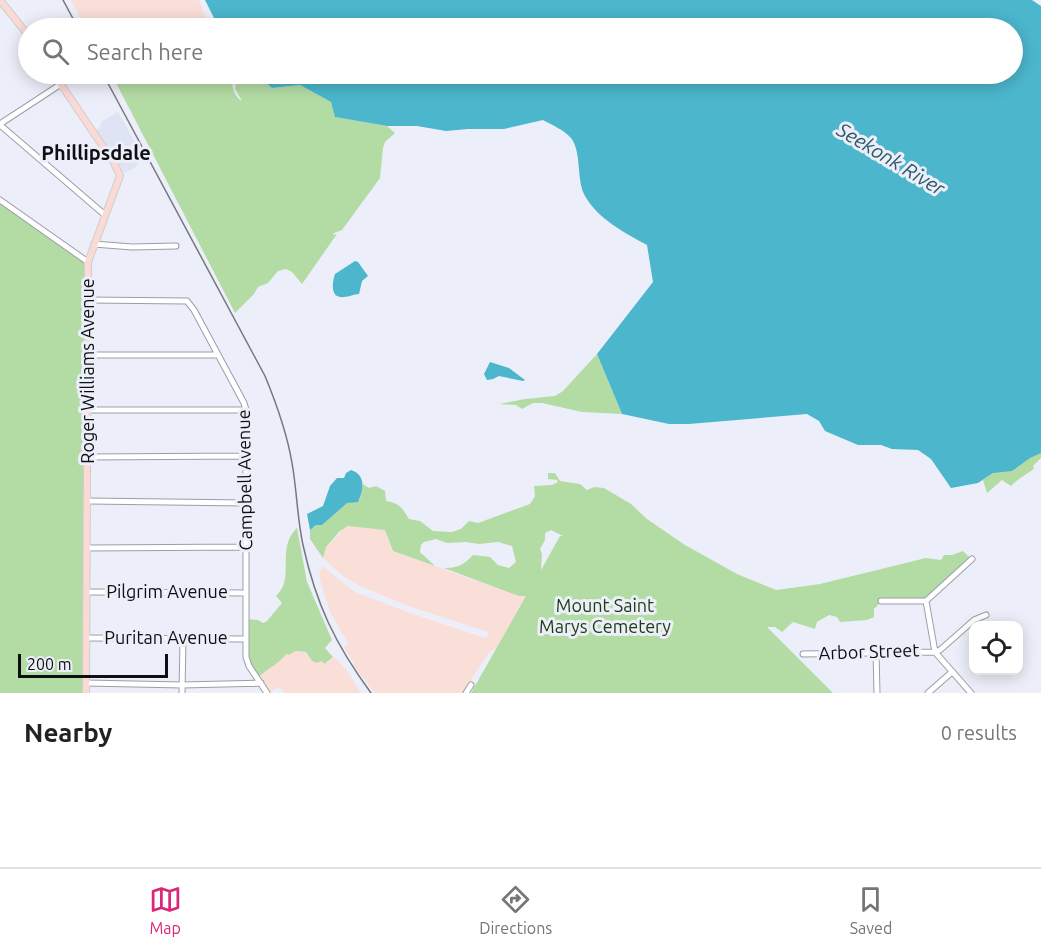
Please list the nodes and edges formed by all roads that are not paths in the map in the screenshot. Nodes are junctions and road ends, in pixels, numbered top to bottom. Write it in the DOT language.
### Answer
graph roads {
  1 [pos="0,0"];
  2 [pos="18,22"];
  3 [pos="61,84"];
  4 [pos="0,124"];
  5 [pos="0,200"];
  6 [pos="105,215"];
  7 [pos="94,244"];
  8 [pos="176,246"];
  9 [pos="88,262"];
  10 [pos="89,300"];
  11 [pos="89,355"];
  12 [pos="218,355"];
  13 [pos="88,410"];
  14 [pos="246,410"];
  15 [pos="247,456"];
  16 [pos="88,457"];
  17 [pos="88,501"];
  18 [pos="247,503"];
  19 [pos="247,547"];
  20 [pos="88,548"];
  21 [pos="972,559"];
  22 [pos="88,592"];
  23 [pos="246,593"];
  24 [pos="881,601"];
  25 [pos="926,601"];
  26 [pos="986,615"];
  27 [pos="87,638"];
  28 [pos="183,639"];
  29 [pos="245,639"];
  30 [pos="876,652"];
  31 [pos="935,652"];
  32 [pos="804,654"];
  33 [pos="952,672"];
  34 [pos="86,683"];
  35 [pos="261,683"];
  36 [pos="182,685"];
  37 [pos="471,685"];
  38 [pos="86,693"];
  39 [pos="182,693"];
  40 [pos="267,693"];
  41 [pos="466,693"];
  42 [pos="877,693"];
  43 [pos="928,693"];
  44 [pos="971,693"];
  1 -- 2 [label="main road"];
  3 -- 4 [label="street"];
  3 -- 6 [label="main road, Roger Williams Avenue"];
  4 -- 6 [label="street"];
  5 -- 9 [label="street"];
  6 -- 7 [label="main road, Roger Williams Avenue"];
  7 -- 8 [label="street"];
  7 -- 9 [label="main road, Roger Williams Avenue"];
  9 -- 10 [label="main road, Roger Williams Avenue"];
  10 -- 11 [label="main road, Roger Williams Avenue"];
  10 -- 12 [label="street, Campbell Avenue"];
  11 -- 12 [label="street"];
  11 -- 13 [label="main road, Roger Williams Avenue"];
  12 -- 14 [label="street, Campbell Avenue"];
  13 -- 14 [label="street"];
  13 -- 16 [label="main road, Roger Williams Avenue"];
  14 -- 15 [label="street, Campbell Avenue"];
  15 -- 16 [label="street"];
  15 -- 18 [label="street, Campbell Avenue"];
  16 -- 17 [label="main road, Roger Williams Avenue"];
  17 -- 18 [label="street"];
  17 -- 20 [label="main road, Roger Williams Avenue"];
  18 -- 19 [label="street, Campbell Avenue"];
  19 -- 20 [label="street"];
  19 -- 23 [label="street, Campbell Avenue"];
  20 -- 22 [label="main road, Roger Williams Avenue"];
  21 -- 25 [label="street"];
  22 -- 23 [label="street, Pilgrim Avenue"];
  22 -- 27 [label="main road, Roger Williams Avenue"];
  23 -- 29 [label="street, Campbell Avenue"];
  24 -- 25 [label="street"];
  25 -- 31 [label="street"];
  26 -- 31 [label="street"];
  27 -- 28 [label="street, Puritan Avenue"];
  27 -- 34 [label="main road, Roger Williams Avenue"];
  28 -- 29 [label="street, Puritan Avenue"];
  28 -- 36 [label="street"];
  29 -- 35 [label="street, Campbell Avenue"];
  30 -- 31 [label="street, Arbor Street"];
  30 -- 32 [label="street, Arbor Street"];
  30 -- 42 [label="street"];
  31 -- 33 [label="street"];
  33 -- 43 [label="street"];
  33 -- 44 [label="street"];
  34 -- 36 [label="street"];
  34 -- 38 [label="main road, Roger Williams Avenue"];
  35 -- 36 [label="street"];
  35 -- 40 [label="street, Campbell Avenue"];
  36 -- 39 [label="street"];
  37 -- 41 [label="street"];
}
